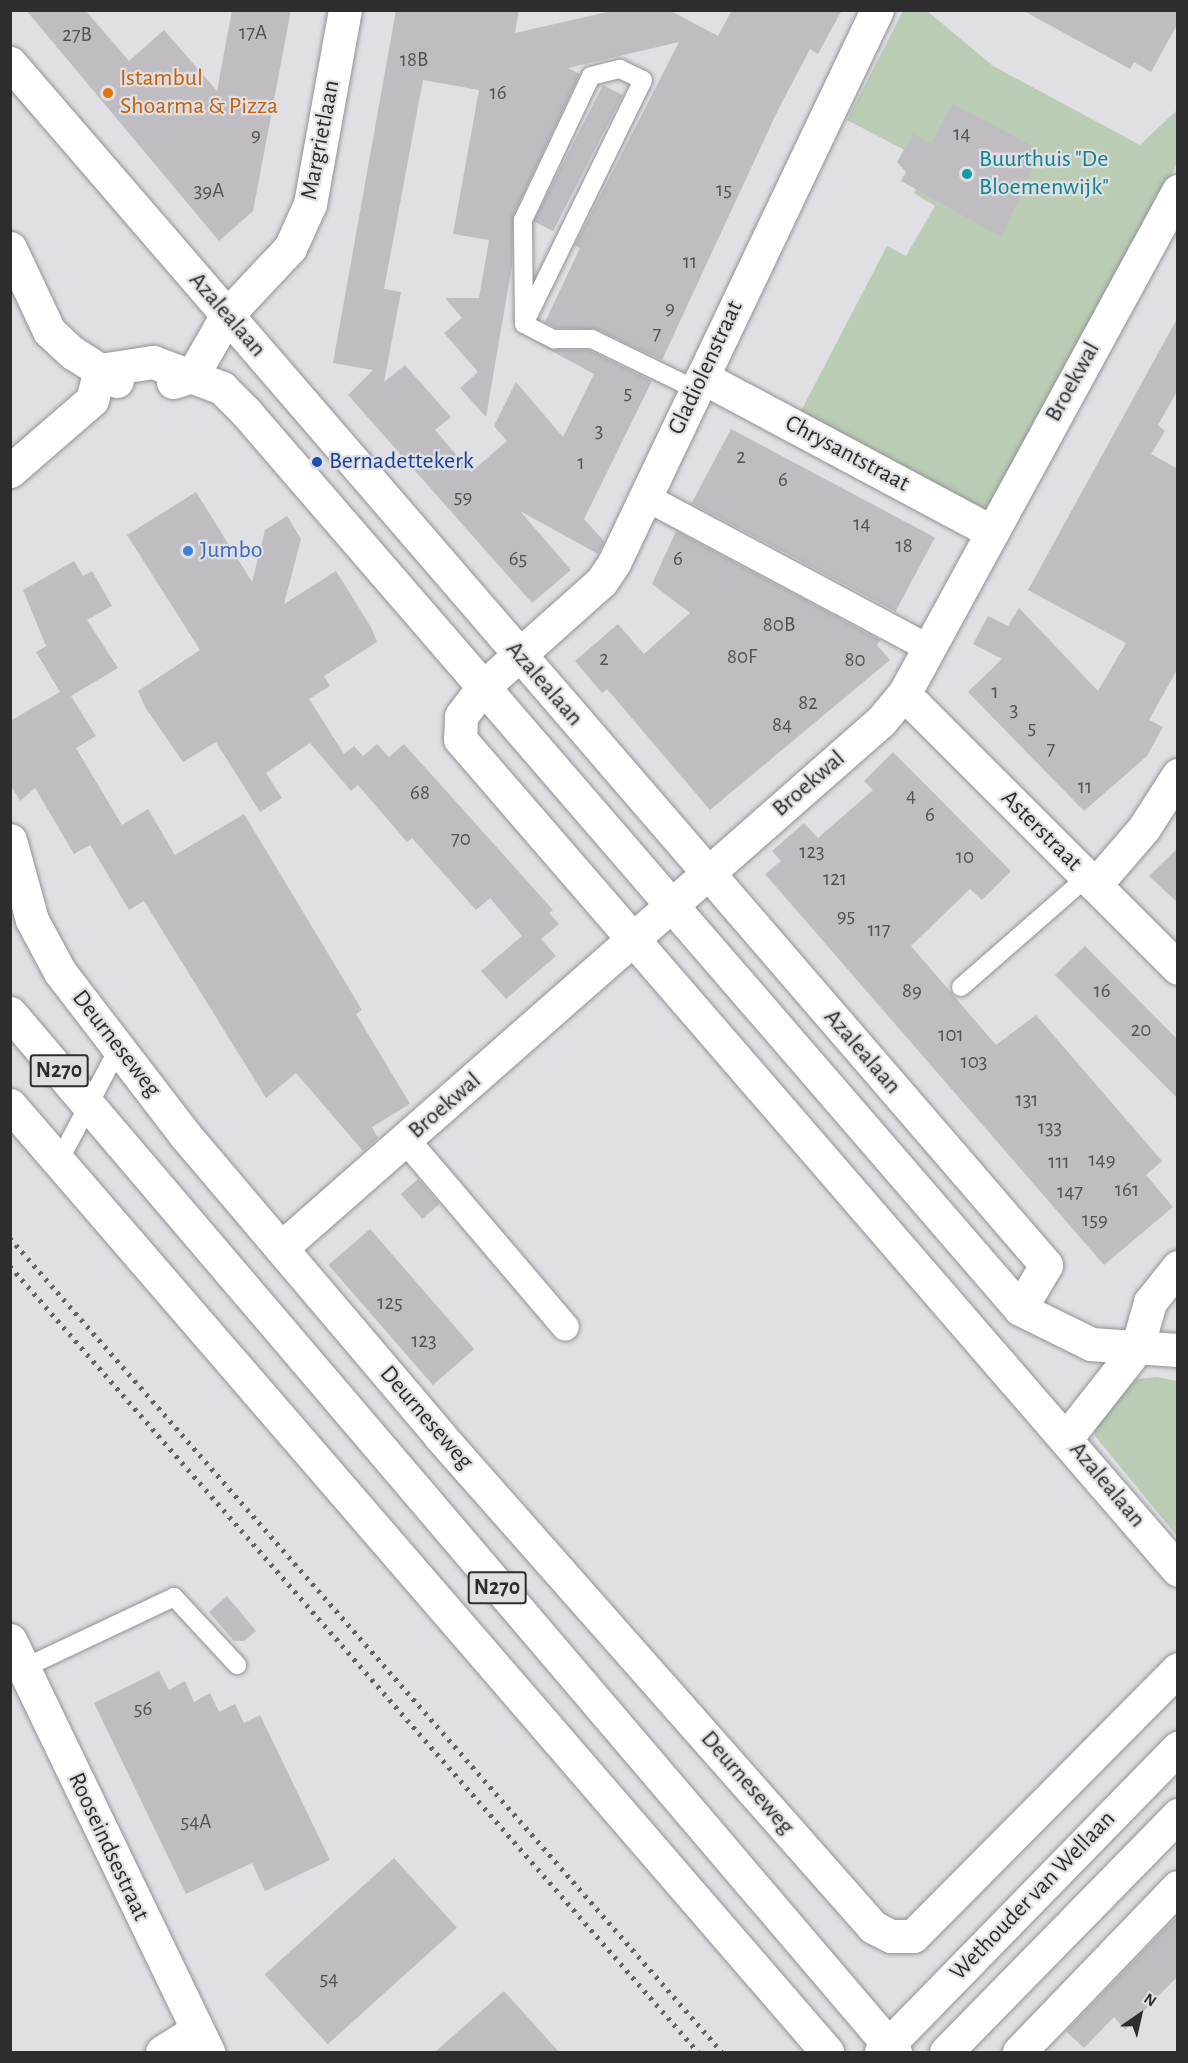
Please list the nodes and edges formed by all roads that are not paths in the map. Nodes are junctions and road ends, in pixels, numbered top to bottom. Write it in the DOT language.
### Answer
graph roads {
  1 [pos="345,10"];
  2 [pos="877,10"];
  3 [pos="10,63"];
  4 [pos="1178,191"];
  5 [pos="10,248"];
  6 [pos="227,315"];
  7 [pos="524,324"];
  8 [pos="100,370"];
  9 [pos="192,376"];
  10 [pos="699,383"];
  11 [pos="10,471"];
  12 [pos="646,497"];
  13 [pos="992,532"];
  14 [pos="929,648"];
  15 [pos="520,656"];
  16 [pos="483,687"];
  17 [pos="904,694"];
  18 [pos="1178,776"];
  19 [pos="10,840"];
  20 [pos="707,872"];
  21 [pos="1091,881"];
  22 [pos="670,905"];
  23 [pos="636,940"];
  24 [pos="1178,968"];
  25 [pos="961,987"];
  26 [pos="10,1013"];
  27 [pos="119,1047"];
  28 [pos="91,1091"];
  29 [pos="10,1105"];
  30 [pos="406,1140"];
  31 [pos="59,1161"];
  32 [pos="280,1248"];
  33 [pos="1178,1267"];
  34 [pos="1020,1309"];
  35 [pos="565,1327"];
  36 [pos="1137,1348"];
  37 [pos="1178,1350"];
  38 [pos="1067,1437"];
  39 [pos="1178,1569"];
  40 [pos="17,1654"];
  41 [pos="237,1665"];
  42 [pos="1178,1670"];
  43 [pos="1178,1748"];
  44 [pos="1178,1815"];
  45 [pos="1178,1887"];
  46 [pos="201,2042"];
  47 [pos="1023,2047"];
  48 [pos="888,2050"];
  49 [pos="162,2052"];
  50 [pos="827,2052"];
  51 [pos="946,2052"];
  1 -- 6 [label="street, Margrietlaan"];
  2 -- 10 [label="street, Gladiolenstraat"];
  3 -- 6 [label="street, Azalealaan"];
  4 -- 13 [label="street, Broekwal"];
  5 -- 8 [label="street"];
  6 -- 9 [label="street, Margrietlaan"];
  6 -- 15 [label="street, Azalealaan"];
  7 -- 7 [label="lane"];
  7 -- 10 [label="lane"];
  8 -- 9 [label="street"];
  8 -- 11 [label="street"];
  9 -- 16 [label="street, Azalealaan"];
  10 -- 12 [label="street, Gladiolenstraat"];
  10 -- 13 [label="street, Chrysantstraat"];
  12 -- 14 [label="street"];
  12 -- 15 [label="street, Gladiolenstraat"];
  13 -- 14 [label="street, Broekwal"];
  14 -- 17 [label="street, Broekwal"];
  15 -- 16 [label="street, Gladiolenstraat"];
  15 -- 20 [label="street, Azalealaan"];
  16 -- 22 [label="street, Azalealaan"];
  16 -- 23 [label="street, Azalealaan"];
  17 -- 20 [label="street, Broekwal"];
  17 -- 21 [label="street, Asterstraat"];
  18 -- 21 [label="street"];
  19 -- 27 [label="street, Deurneseweg"];
  20 -- 22 [label="street, Broekwal"];
  20 -- 34 [label="street, Azalealaan"];
  21 -- 24 [label="street, Asterstraat"];
  21 -- 25 [label="lane"];
  22 -- 23 [label="street, Broekwal"];
  22 -- 34 [label="street, Azalealaan"];
  23 -- 30 [label="street, Broekwal"];
  23 -- 38 [label="street, Azalealaan"];
  26 -- 28 [label="street, N270"];
  27 -- 28 [label="lane"];
  27 -- 32 [label="street, Deurneseweg"];
  28 -- 31 [label="lane"];
  28 -- 48 [label="street, N270"];
  29 -- 31 [label="street, N270"];
  30 -- 32 [label="street, Broekwal"];
  30 -- 35 [label="street"];
  31 -- 50 [label="street, N270"];
  32 -- 42 [label="street, Deurneseweg"];
  33 -- 36 [label="street"];
  34 -- 36 [label="street, Azalealaan"];
  36 -- 37 [label="street, Azalealaan"];
  36 -- 38 [label="street"];
  38 -- 39 [label="street, Azalealaan"];
  40 -- 41 [label="lane"];
  40 -- 46 [label="street, Rooseindsestraat"];
  43 -- 48 [label="street, Wethouder van Wellaan"];
  44 -- 51 [label="street, Wethouder van Wellaan"];
  45 -- 47 [label="street"];
  46 -- 49 [label="street"];
}
